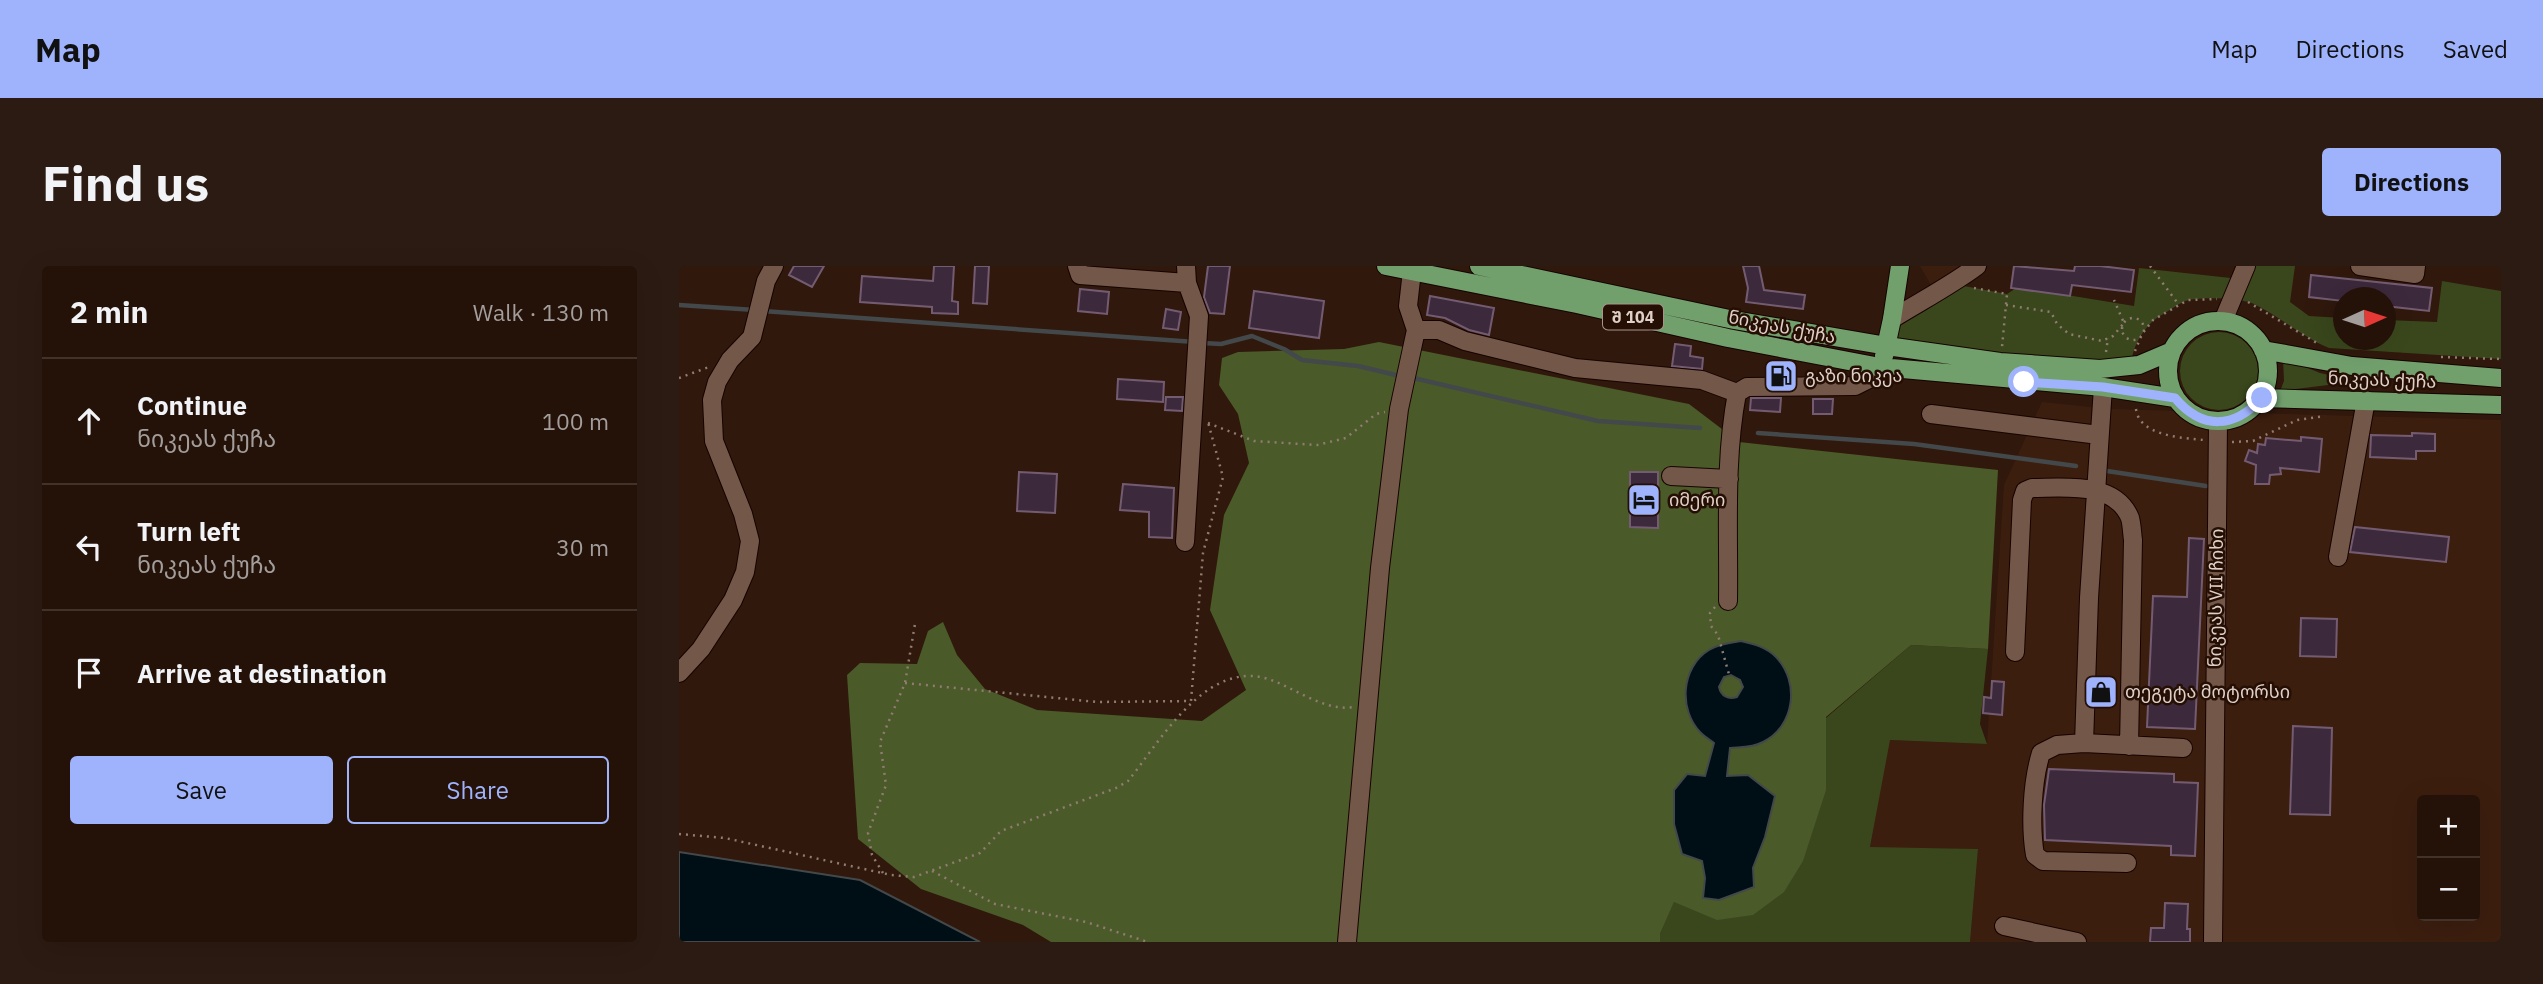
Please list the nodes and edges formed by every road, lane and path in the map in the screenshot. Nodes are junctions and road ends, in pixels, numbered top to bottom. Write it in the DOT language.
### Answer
graph roads {
  1 [pos="774,266"];
  2 [pos="1077,266"];
  3 [pos="1386,266"];
  4 [pos="1479,266"];
  5 [pos="1900,266"];
  6 [pos="1977,266"];
  7 [pos="2150,266"];
  8 [pos="2246,266"];
  9 [pos="2361,266"];
  10 [pos="2416,266"];
  11 [pos="1412,271"];
  12 [pos="1186,275"];
  13 [pos="1953,284"];
  14 [pos="2114,300"];
  15 [pos="2232,300"];
  16 [pos="2006,305"];
  17 [pos="2179,305"];
  18 [pos="1892,319"];
  19 [pos="2224,321"];
  20 [pos="2124,323"];
  21 [pos="1416,330"];
  22 [pos="2142,334"];
  23 [pos="2319,344"];
  24 [pos="1887,346"];
  25 [pos="2263,349"];
  26 [pos="2172,351"];
  27 [pos="2439,356"];
  28 [pos="2501,359"];
  29 [pos="730,360"];
  30 [pos="2000,362"];
  31 [pos="2132,366"];
  32 [pos="1881,367"];
  33 [pos="679,378"];
  34 [pos="2501,378"];
  35 [pos="2103,387"];
  36 [pos="2134,391"];
  37 [pos="1737,393"];
  38 [pos="2175,398"];
  39 [pos="2262,398"];
  40 [pos="2366,400"];
  41 [pos="2501,405"];
  42 [pos="1399,409"];
  43 [pos="1204,411"];
  44 [pos="1931,414"];
  45 [pos="2336,415"];
  46 [pos="2218,422"];
  47 [pos="1209,424"];
  48 [pos="2099,435"];
  49 [pos="2217,442"];
  50 [pos="1671,476"];
  51 [pos="1729,480"];
  52 [pos="2095,489"];
  53 [pos="1185,542"];
  54 [pos="2338,557"];
  55 [pos="1728,601"];
  56 [pos="915,624"];
  57 [pos="2015,652"];
  58 [pos="679,673"];
  59 [pos="1730,678"];
  60 [pos="905,683"];
  61 [pos="1192,701"];
  62 [pos="1367,704"];
  63 [pos="2084,743"];
  64 [pos="2129,746"];
  65 [pos="2183,748"];
  66 [pos="679,834"];
  67 [pos="2127,863"];
  68 [pos="932,871"];
  69 [pos="883,873"];
  70 [pos="2004,926"];
  71 [pos="1148,942"];
  72 [pos="1347,942"];
  73 [pos="2077,942"];
  74 [pos="2213,942"];
  1 -- 29 [label="street"];
  2 -- 12 [label="street"];
  3 -- 11 [label="main road, ნიკეას ქუჩა / შ 104"];
  4 -- 24 [label="main road, ნიკეას ქუჩა / შ 104"];
  5 -- 18 [label="main road"];
  6 -- 13 [label="street"];
  7 -- 17 [label="path"];
  8 -- 15 [label="street"];
  9 -- 10 [label="street"];
  11 -- 21 [label="street"];
  11 -- 32 [label="main road, ნიკეას ქუჩა / შ 104"];
  12 -- 53 [label="street"];
  13 -- 16 [label="path"];
  13 -- 18 [label="street"];
  14 -- 20 [label="path"];
  15 -- 17 [label="path"];
  15 -- 19 [label="street"];
  15 -- 23 [label="path"];
  16 -- 20 [label="path"];
  16 -- 30 [label="path"];
  17 -- 22 [label="path"];
  18 -- 24 [label="main road"];
  19 -- 25 [label="main road"];
  19 -- 26 [label="main road, ნიკეას ქუჩა"];
  20 -- 22 [label="path"];
  20 -- 22 [label="path"];
  21 -- 37 [label="street"];
  21 -- 42 [label="street"];
  22 -- 31 [label="path"];
  24 -- 30 [label="main road, ნიკეას ქუჩა"];
  24 -- 32 [label="main road"];
  25 -- 34 [label="main road, ნიკეას ქუჩა"];
  25 -- 39 [label="main road"];
  26 -- 31 [label="main road, ნიკეას ქუჩა"];
  26 -- 38 [label="main road"];
  27 -- 28 [label="path"];
  29 -- 33 [label="path"];
  29 -- 58 [label="street"];
  30 -- 31 [label="main road, ნიკეას ქუჩა"];
  32 -- 35 [label="main road, ნიკეას ქუჩა"];
  32 -- 37 [label="street"];
  35 -- 36 [label="main road, ნიკეას ქუჩა"];
  35 -- 48 [label="street"];
  36 -- 38 [label="main road, ნიკეას ქუჩა"];
  36 -- 49 [label="path"];
  37 -- 51 [label="street"];
  38 -- 46 [label="main road, ნიკეას ქუჩა"];
  39 -- 40 [label="main road, ნიკეას ქუჩა"];
  39 -- 46 [label="main road"];
  40 -- 41 [label="main road, ნიკეას ქუჩა"];
  40 -- 54 [label="street"];
  42 -- 47 [label="path"];
  42 -- 62 [label="street"];
  43 -- 47 [label="path"];
  44 -- 48 [label="street"];
  45 -- 49 [label="path"];
  46 -- 49 [label="street, ნიკეას VII ჩიხი"];
  47 -- 61 [label="path"];
  48 -- 52 [label="street"];
  49 -- 74 [label="street, ნიკეას VII ჩიხი"];
  50 -- 51 [label="street"];
  51 -- 55 [label="street"];
  52 -- 57 [label="street"];
  52 -- 63 [label="street"];
  52 -- 64 [label="street"];
  55 -- 59 [label="path"];
  56 -- 60 [label="path"];
  60 -- 61 [label="path"];
  60 -- 69 [label="path"];
  61 -- 62 [label="path"];
  61 -- 68 [label="path"];
  62 -- 72 [label="street"];
  63 -- 64 [label="street"];
  63 -- 67 [label="street"];
  64 -- 65 [label="street"];
  66 -- 69 [label="path"];
  68 -- 69 [label="path"];
  68 -- 71 [label="path"];
  70 -- 73 [label="street"];
}
